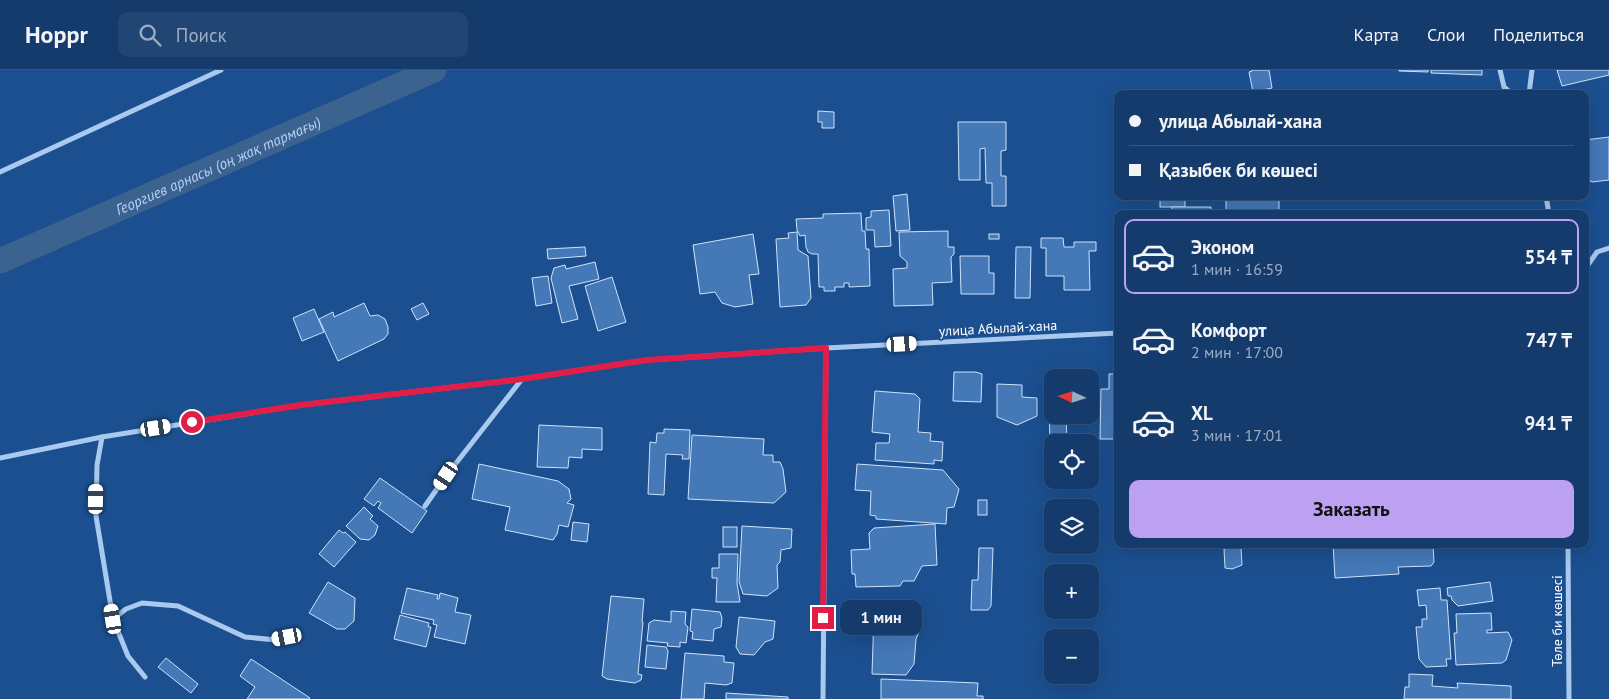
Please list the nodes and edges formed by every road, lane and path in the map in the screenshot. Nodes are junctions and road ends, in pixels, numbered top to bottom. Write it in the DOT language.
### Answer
graph roads {
  1 [pos="221,70"];
  2 [pos="1500,70"];
  3 [pos="1532,70"];
  4 [pos="1507,90"];
  5 [pos="1530,90"];
  6 [pos="0,172"];
  7 [pos="1609,248"];
  8 [pos="1589,263"];
  9 [pos="1114,333"];
  10 [pos="826,348"];
  11 [pos="522,379"];
  12 [pos="102,437"];
  13 [pos="0,458"];
  14 [pos="425,506"];
  15 [pos="1568,548"];
  16 [pos="113,619"];
  17 [pos="298,635"];
  18 [pos="144,677"];
  19 [pos="823,699"];
  20 [pos="1568,699"];
  1 -- 6 [label="street"];
  2 -- 4 [label="street"];
  3 -- 5 [label="street"];
  7 -- 8 [label="street"];
  9 -- 10 [label="street, улица Абылай-хана"];
  10 -- 11 [label="street, улица Абылай-хана"];
  10 -- 19 [label="street"];
  11 -- 12 [label="street, улица Абылай-хана"];
  11 -- 14 [label="street"];
  12 -- 13 [label="street, улица Абылай-хана"];
  12 -- 16 [label="street"];
  15 -- 20 [label="street, Төле би көшесі"];
  16 -- 17 [label="street"];
  16 -- 18 [label="street"];
}
